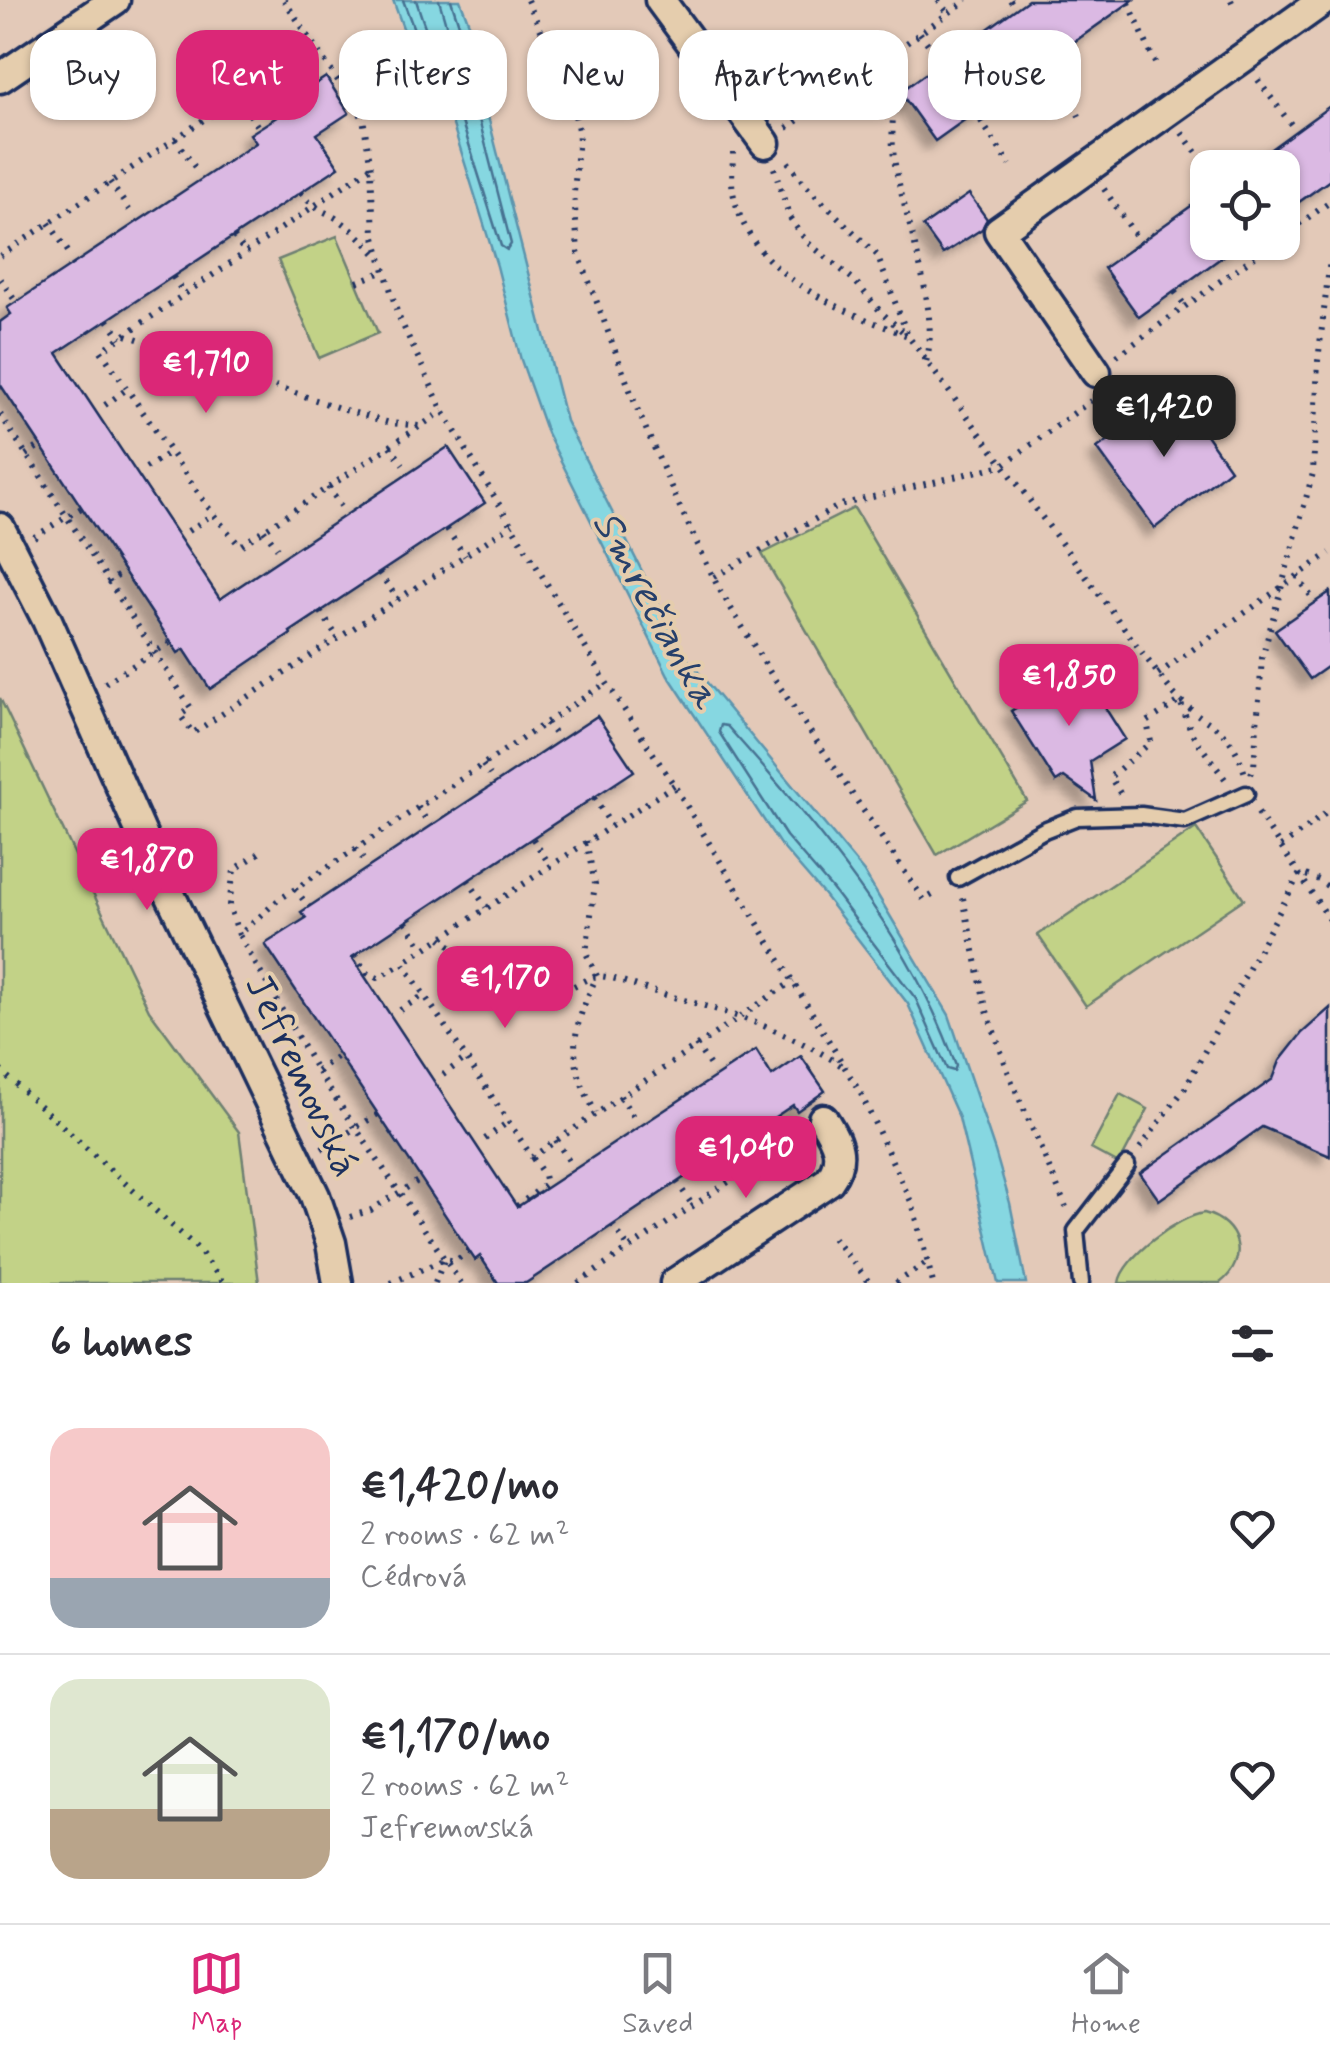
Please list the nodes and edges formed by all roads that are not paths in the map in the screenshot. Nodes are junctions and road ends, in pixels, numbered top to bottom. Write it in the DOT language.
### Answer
graph roads {
  1 [pos="115,0"];
  2 [pos="660,0"];
  3 [pos="1324,0"];
  4 [pos="0,78"];
  5 [pos="765,143"];
  6 [pos="1094,386"];
  7 [pos="5,538"];
  8 [pos="1246,788"];
  9 [pos="958,878"];
  10 [pos="822,1119"];
  11 [pos="1127,1165"];
  12 [pos="338,1283"];
  13 [pos="675,1283"];
  14 [pos="1082,1283"];
  1 -- 4 [label="street"];
  2 -- 5 [label="street"];
  3 -- 6 [label="street"];
  7 -- 12 [label="street, Jefremovská"];
  8 -- 9 [label="lane"];
  10 -- 13 [label="street"];
  11 -- 14 [label="lane"];
}
